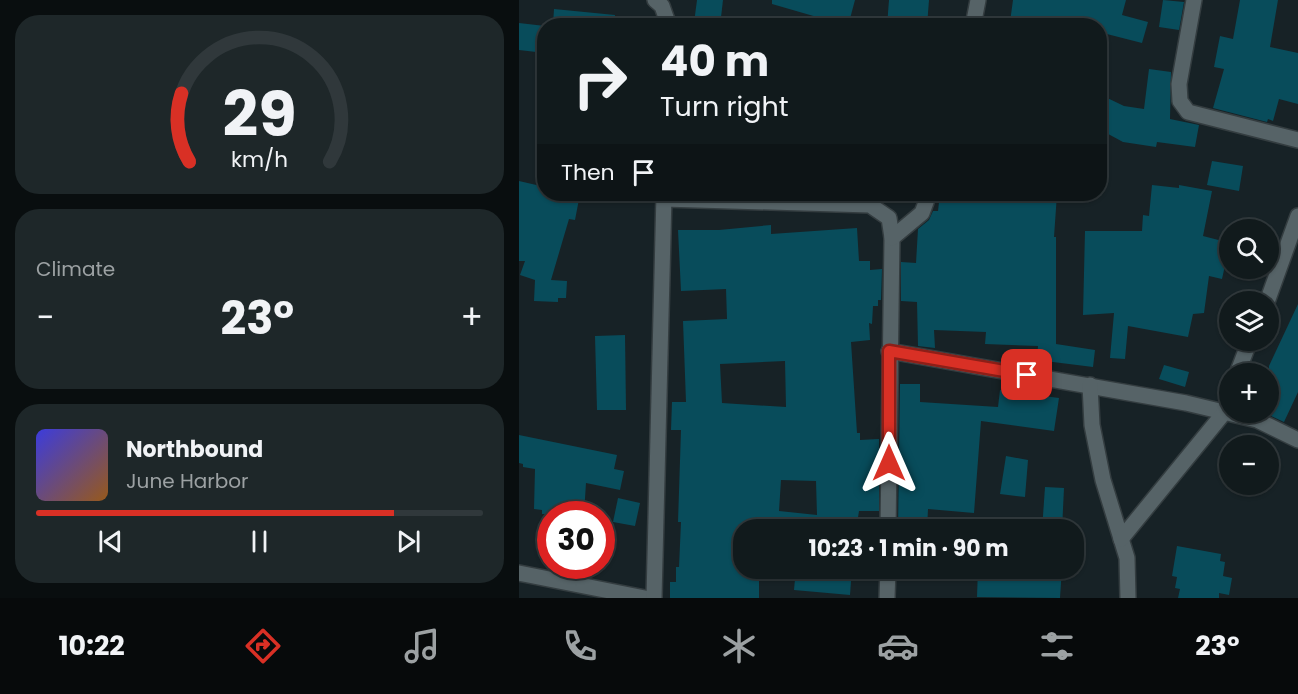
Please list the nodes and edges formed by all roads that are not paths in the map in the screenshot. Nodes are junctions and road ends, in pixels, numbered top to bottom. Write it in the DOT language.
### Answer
graph roads {
  1 [pos="655,0"];
  2 [pos="978,0"];
  3 [pos="1194,0"];
  4 [pos="666,18"];
  5 [pos="975,18"];
  6 [pos="1298,140"];
  7 [pos="664,201"];
  8 [pos="778,201"];
  9 [pos="926,201"];
  10 [pos="1298,216"];
  11 [pos="892,238"];
  12 [pos="1271,291"];
  13 [pos="889,351"];
  14 [pos="1090,386"];
  15 [pos="1219,413"];
  16 [pos="1219,419"];
  17 [pos="1263,423"];
  18 [pos="1298,440"];
  19 [pos="888,519"];
  20 [pos="1121,539"];
  21 [pos="519,573"];
  22 [pos="888,579"];
  23 [pos="645,598"];
  24 [pos="654,598"];
  25 [pos="887,598"];
  26 [pos="1128,598"];
  1 -- 4 [label="street"];
  2 -- 5 [label="street"];
  3 -- 6 [label="street"];
  7 -- 24 [label="street"];
  8 -- 11 [label="street"];
  9 -- 11 [label="street"];
  10 -- 12 [label="street"];
  11 -- 13 [label="street"];
  13 -- 14 [label="street"];
  13 -- 19 [label="street"];
  14 -- 15 [label="street"];
  14 -- 20 [label="street"];
  16 -- 20 [label="street"];
  17 -- 18 [label="street"];
  20 -- 26 [label="street"];
  21 -- 23 [label="street"];
  22 -- 25 [label="street"];
}
